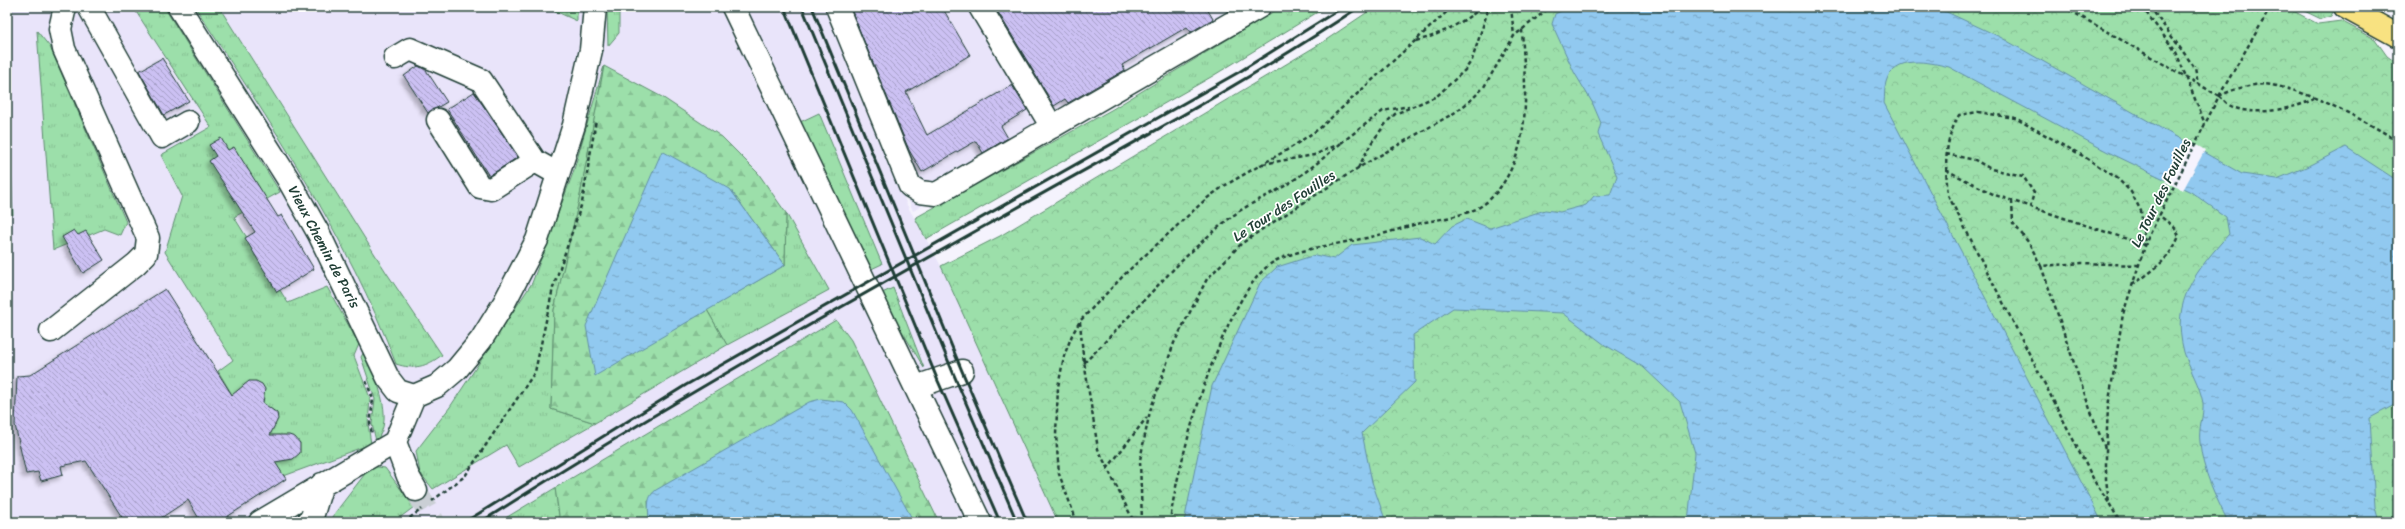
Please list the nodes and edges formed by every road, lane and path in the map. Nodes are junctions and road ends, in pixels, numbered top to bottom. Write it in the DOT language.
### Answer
graph roads {
  1 [pos="65,7"];
  2 [pos="89,7"];
  3 [pos="179,7"];
  4 [pos="595,7"];
  5 [pos="733,7"];
  6 [pos="837,7"];
  7 [pos="980,7"];
  8 [pos="1258,7"];
  9 [pos="1452,7"];
  10 [pos="1483,7"];
  11 [pos="1489,7"];
  12 [pos="1511,7"];
  13 [pos="1550,7"];
  14 [pos="2064,7"];
  15 [pos="2142,7"];
  16 [pos="2150,7"];
  17 [pos="2271,7"];
  18 [pos="2345,7"];
  19 [pos="1522,27"];
  20 [pos="1514,36"];
  21 [pos="2398,36"];
  22 [pos="1416,41"];
  23 [pos="395,58"];
  24 [pos="2186,78"];
  25 [pos="2198,84"];
  26 [pos="2219,96"];
  27 [pos="2315,99"];
  28 [pos="580,100"];
  29 [pos="1415,105"];
  30 [pos="438,120"];
  31 [pos="188,122"];
  32 [pos="2206,125"];
  33 [pos="1052,127"];
  34 [pos="2398,141"];
  35 [pos="1341,143"];
  36 [pos="1946,154"];
  37 [pos="535,161"];
  38 [pos="1259,165"];
  39 [pos="1358,168"];
  40 [pos="1946,170"];
  41 [pos="558,174"];
  42 [pos="2012,201"];
  43 [pos="2030,207"];
  44 [pos="2159,215"];
  45 [pos="2145,245"];
  46 [pos="2138,265"];
  47 [pos="2041,266"];
  48 [pos="2132,285"];
  49 [pos="1080,321"];
  50 [pos="51,331"];
  51 [pos="1084,363"];
  52 [pos="962,371"];
  53 [pos="364,374"];
  54 [pos="916,387"];
  55 [pos="414,396"];
  56 [pos="1148,416"];
  57 [pos="387,447"];
  58 [pos="2106,451"];
  59 [pos="1108,469"];
  60 [pos="322,484"];
  61 [pos="416,490"];
  62 [pos="2109,502"];
  63 [pos="260,522"];
  64 [pos="308,522"];
  65 [pos="404,522"];
  66 [pos="980,522"];
  67 [pos="1077,522"];
  68 [pos="1134,522"];
  69 [pos="1142,522"];
  70 [pos="1170,522"];
  71 [pos="2120,522"];
  1 -- 50 [label="street"];
  2 -- 31 [label="street"];
  3 -- 55 [label="street, Vieux Chemin de Paris"];
  4 -- 28 [label="street"];
  5 -- 54 [label="street"];
  6 -- 33 [label="street"];
  7 -- 33 [label="street"];
  8 -- 33 [label="street"];
  9 -- 22 [label="path"];
  10 -- 22 [label="path"];
  11 -- 29 [label="path"];
  12 -- 20 [label="path"];
  13 -- 19 [label="path, Le Tour des Fouilles"];
  14 -- 24 [label="path"];
  15 -- 24 [label="path"];
  16 -- 25 [label="path"];
  17 -- 26 [label="path, Le Tour des Fouilles"];
  18 -- 21 [label="main road"];
  19 -- 20 [label="path, Le Tour des Fouilles"];
  19 -- 70 [label="path"];
  20 -- 39 [label="path, Le Tour des Fouilles"];
  22 -- 38 [label="path"];
  23 -- 37 [label="street"];
  24 -- 25 [label="path"];
  24 -- 32 [label="path"];
  25 -- 26 [label="path"];
  26 -- 27 [label="path"];
  26 -- 27 [label="path"];
  26 -- 32 [label="path, Le Tour des Fouilles"];
  27 -- 34 [label="path"];
  28 -- 41 [label="street"];
  28 -- 65 [label="path"];
  29 -- 35 [label="path"];
  29 -- 39 [label="path"];
  30 -- 37 [label="street"];
  32 -- 44 [label="path, Le Tour des Fouilles"];
  35 -- 38 [label="path"];
  35 -- 51 [label="path"];
  36 -- 40 [label="path"];
  36 -- 43 [label="path"];
  36 -- 45 [label="path"];
  37 -- 41 [label="street"];
  38 -- 49 [label="path"];
  39 -- 56 [label="path, Le Tour des Fouilles"];
  40 -- 42 [label="path"];
  40 -- 62 [label="path"];
  41 -- 55 [label="street"];
  42 -- 43 [label="path"];
  42 -- 47 [label="path"];
  43 -- 45 [label="path"];
  44 -- 45 [label="path, Le Tour des Fouilles"];
  44 -- 48 [label="path"];
  45 -- 46 [label="path, Le Tour des Fouilles"];
  46 -- 47 [label="path"];
  46 -- 48 [label="path, Le Tour des Fouilles"];
  47 -- 58 [label="path"];
  48 -- 58 [label="path, Le Tour des Fouilles"];
  49 -- 51 [label="path"];
  49 -- 67 [label="path"];
  51 -- 59 [label="path"];
  52 -- 54 [label="street"];
  53 -- 57 [label="path"];
  54 -- 66 [label="street"];
  55 -- 57 [label="street"];
  56 -- 59 [label="path"];
  56 -- 69 [label="path, Le Tour des Fouilles"];
  57 -- 60 [label="street"];
  57 -- 61 [label="street"];
  58 -- 62 [label="path, Le Tour des Fouilles"];
  59 -- 68 [label="path"];
  60 -- 63 [label="street"];
  60 -- 64 [label="street"];
  62 -- 71 [label="path, Le Tour des Fouilles"];
}
